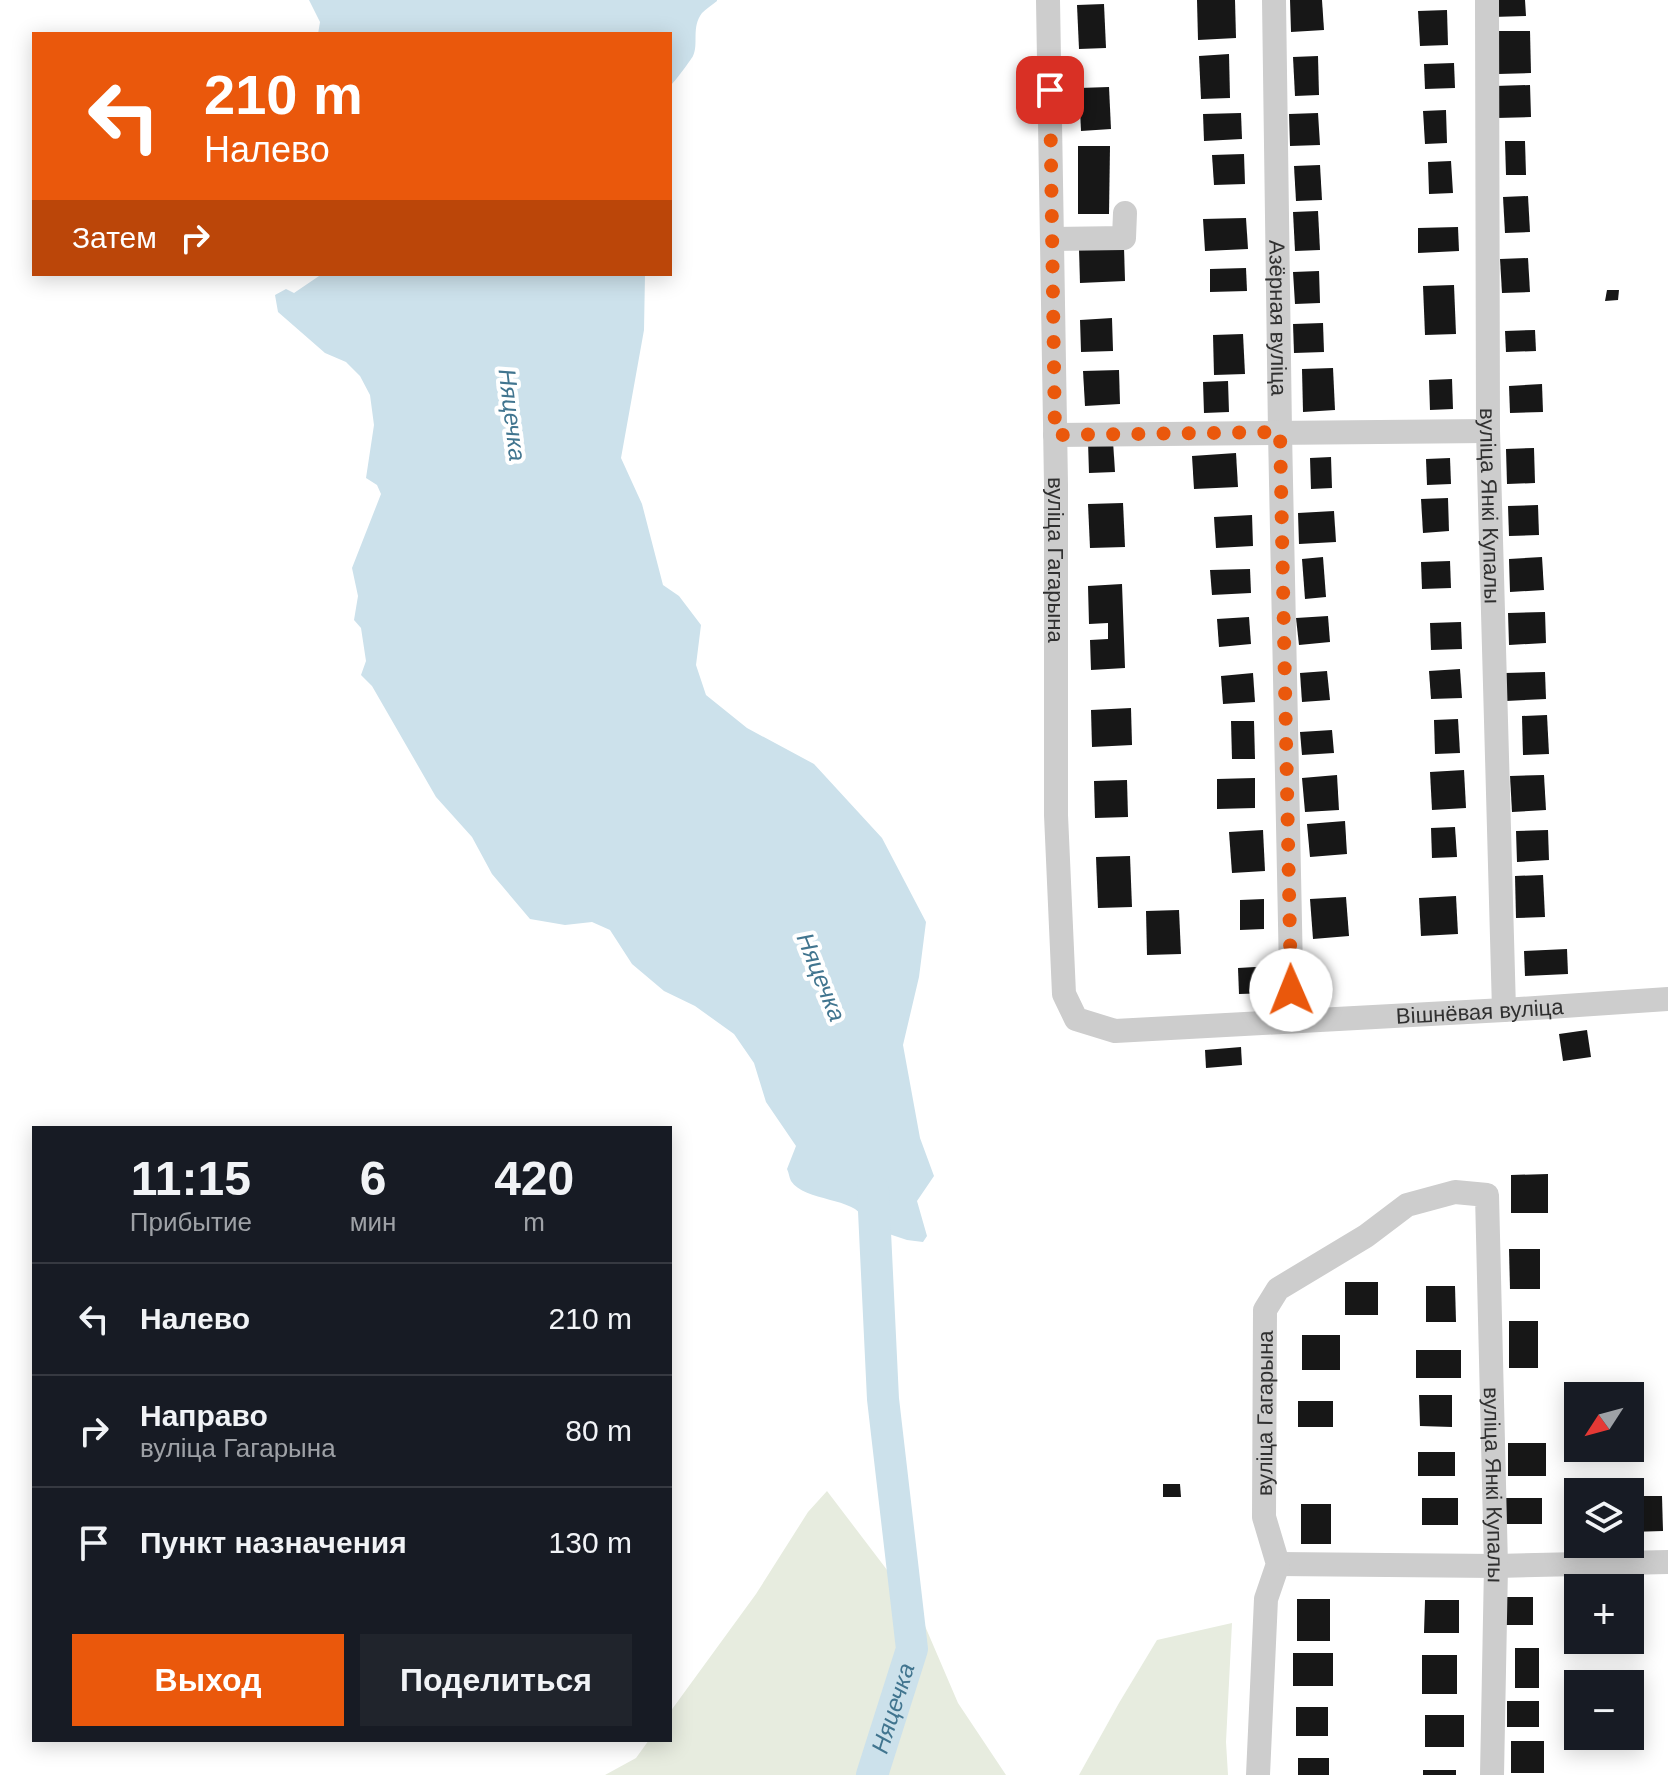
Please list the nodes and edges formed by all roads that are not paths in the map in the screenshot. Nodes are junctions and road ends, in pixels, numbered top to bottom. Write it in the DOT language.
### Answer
graph roads {
  1 [pos="1048,0"];
  2 [pos="1274,0"];
  3 [pos="1487,0"];
  4 [pos="1125,213"];
  5 [pos="1053,239"];
  6 [pos="1488,431"];
  7 [pos="1280,432"];
  8 [pos="1055,435"];
  9 [pos="1668,999"];
  10 [pos="1504,1010"];
  11 [pos="1076,1019"];
  12 [pos="1292,1021"];
  13 [pos="1487,1195"];
  14 [pos="1668,1562"];
  15 [pos="1278,1564"];
  16 [pos="1496,1566"];
  17 [pos="1258,1775"];
  18 [pos="1492,1775"];
  1 -- 5 [label="street, вуліца Гагарына"];
  2 -- 7 [label="street, Азёрная вуліца"];
  3 -- 6 [label="street, вуліца Янкі Купалы"];
  4 -- 5 [label="street"];
  5 -- 8 [label="street, вуліца Гагарына"];
  6 -- 7 [label="street"];
  6 -- 10 [label="street, вуліца Янкі Купалы"];
  7 -- 8 [label="street"];
  7 -- 12 [label="street, Азёрная вуліца"];
  8 -- 11 [label="street, вуліца Гагарына"];
  9 -- 10 [label="street, Вішнёвая вуліца"];
  10 -- 12 [label="street, Вішнёвая вуліца"];
  11 -- 12 [label="street, Вішнёвая вуліца"];
  13 -- 15 [label="street, вуліца Гагарына"];
  13 -- 16 [label="street, вуліца Янкі Купалы"];
  14 -- 16 [label="street"];
  15 -- 16 [label="street"];
  15 -- 17 [label="street"];
  16 -- 18 [label="street, вуліца Янкі Купалы"];
}
